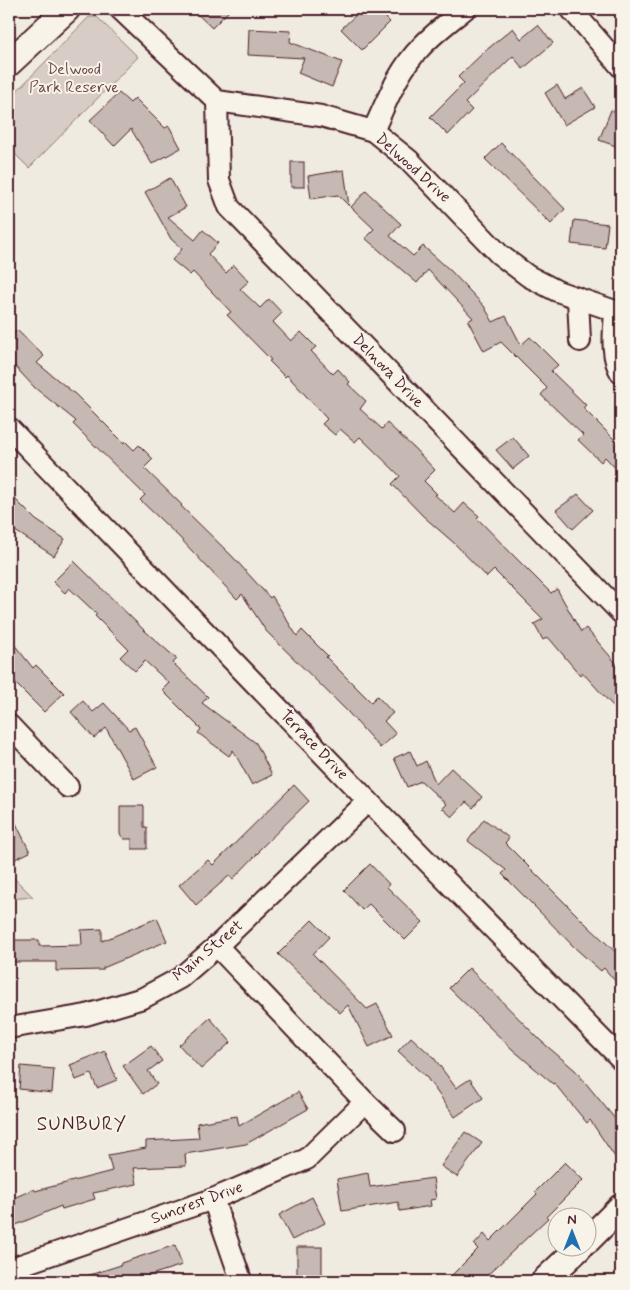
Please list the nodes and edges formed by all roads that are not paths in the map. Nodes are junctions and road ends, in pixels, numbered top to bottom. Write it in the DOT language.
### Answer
graph roads {
  1 [pos="67,9"];
  2 [pos="120,9"];
  3 [pos="465,9"];
  4 [pos="572,9"];
  5 [pos="9,63"];
  6 [pos="621,67"];
  7 [pos="217,101"];
  8 [pos="373,132"];
  9 [pos="578,298"];
  10 [pos="618,311"];
  11 [pos="580,342"];
  12 [pos="621,373"];
  13 [pos="9,428"];
  14 [pos="621,613"];
  15 [pos="9,725"];
  16 [pos="68,787"];
  17 [pos="368,801"];
  18 [pos="217,946"];
  19 [pos="9,1028"];
  20 [pos="621,1059"];
  21 [pos="365,1102"];
  22 [pos="395,1131"];
  23 [pos="213,1199"];
  24 [pos="621,1207"];
  25 [pos="598,1230"];
  26 [pos="568,1258"];
  27 [pos="9,1269"];
  28 [pos="241,1280"];
  29 [pos="544,1281"];
  1 -- 5 [label="street"];
  2 -- 7 [label="street"];
  3 -- 8 [label="street"];
  4 -- 6 [label="street"];
  7 -- 8 [label="street, Delwood Drive"];
  7 -- 14 [label="street, Delnova Drive"];
  8 -- 9 [label="street, Delwood Drive"];
  9 -- 10 [label="street, Delwood Drive"];
  9 -- 11 [label="street"];
  10 -- 12 [label="street"];
  13 -- 17 [label="street, Terrace Drive"];
  15 -- 16 [label="street"];
  17 -- 18 [label="street, Main Street"];
  17 -- 20 [label="street, Terrace Drive"];
  18 -- 19 [label="street, Main Street"];
  18 -- 21 [label="street"];
  21 -- 22 [label="street"];
  21 -- 23 [label="street, Suncrest Drive"];
  23 -- 27 [label="street, Suncrest Drive"];
  23 -- 28 [label="street"];
  24 -- 25 [label="street"];
  26 -- 29 [label="street"];
}
